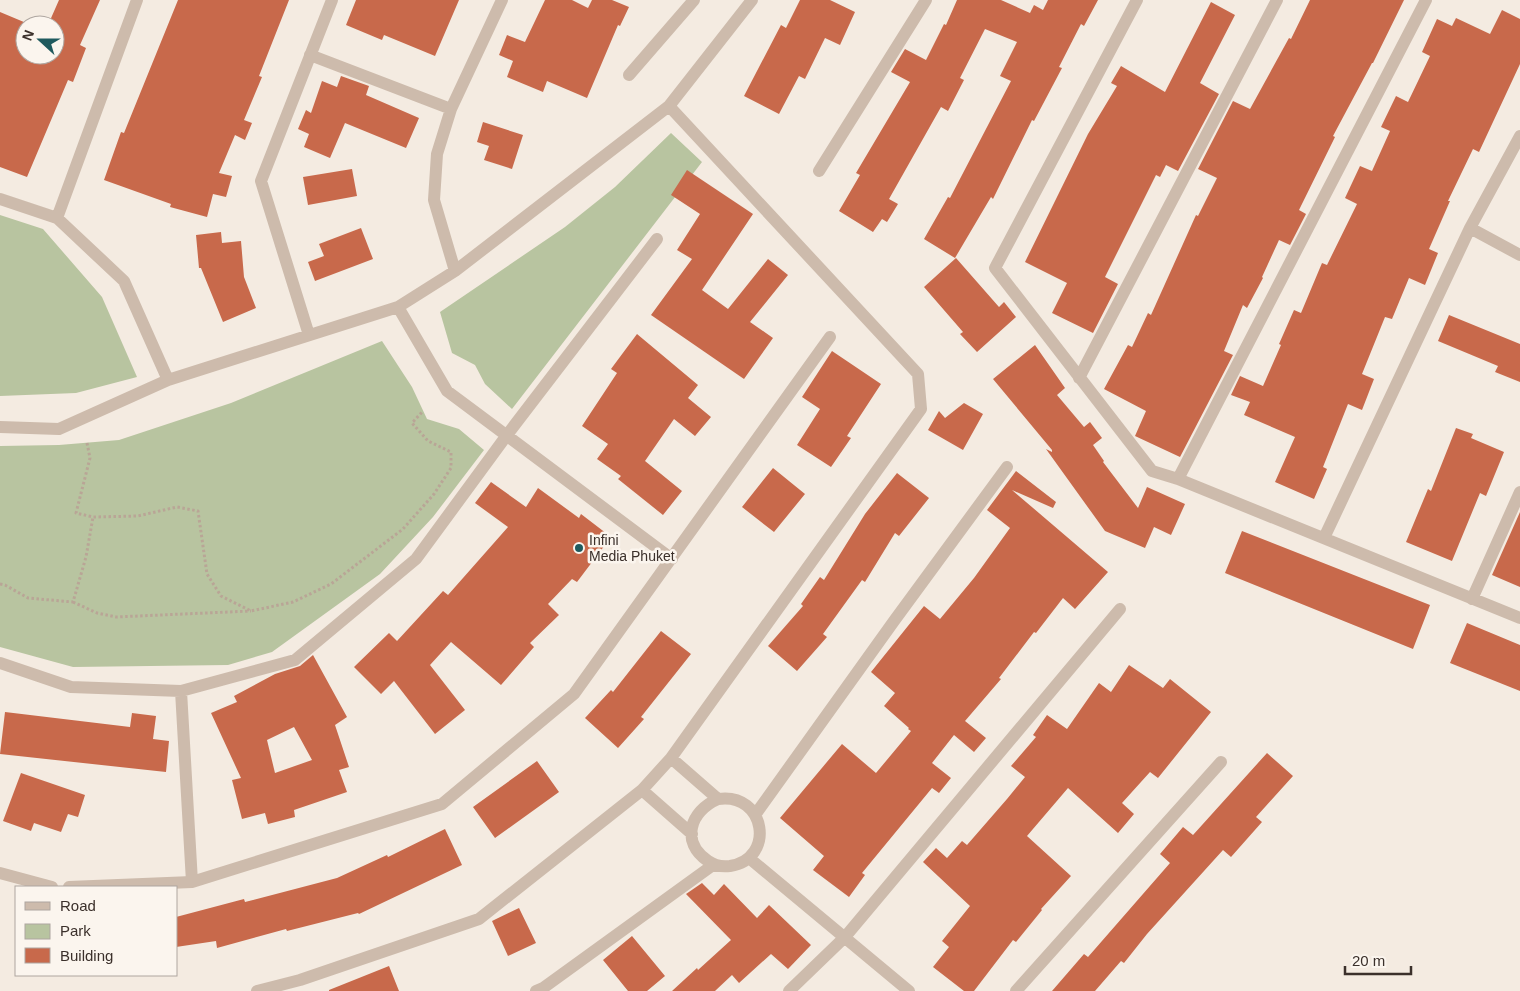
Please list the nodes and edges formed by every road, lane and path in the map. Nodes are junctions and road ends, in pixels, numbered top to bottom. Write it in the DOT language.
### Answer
graph roads {
  1 [pos="137,0"];
  2 [pos="332,0"];
  3 [pos="502,0"];
  4 [pos="694,0"];
  5 [pos="752,0"];
  6 [pos="926,0"];
  7 [pos="1137,0"];
  8 [pos="1277,0"];
  9 [pos="1426,0"];
  10 [pos="310,55"];
  11 [pos="629,75"];
  12 [pos="668,106"];
  13 [pos="451,109"];
  14 [pos="1520,136"];
  15 [pos="819,171"];
  16 [pos="0,199"];
  17 [pos="57,218"];
  18 [pos="1470,228"];
  19 [pos="657,239"];
  20 [pos="1520,255"];
  21 [pos="455,271"];
  22 [pos="398,307"];
  23 [pos="309,335"];
  24 [pos="830,337"];
  25 [pos="1079,378"];
  26 [pos="168,380"];
  27 [pos="423,411"];
  28 [pos="0,427"];
  29 [pos="507,435"];
  30 [pos="86,443"];
  31 [pos="1007,467"];
  32 [pos="1178,479"];
  33 [pos="1520,492"];
  34 [pos="93,516"];
  35 [pos="1324,538"];
  36 [pos="672,559"];
  37 [pos="0,584"];
  38 [pos="1472,598"];
  39 [pos="73,602"];
  40 [pos="1120,609"];
  41 [pos="251,611"];
  42 [pos="1520,618"];
  43 [pos="0,663"];
  44 [pos="181,691"];
  45 [pos="671,758"];
  46 [pos="1222,762"];
  47 [pos="642,790"];
  48 [pos="718,799"];
  49 [pos="756,815"];
  50 [pos="692,834"];
  51 [pos="749,858"];
  52 [pos="713,864"];
  53 [pos="0,873"];
  54 [pos="192,882"];
  55 [pos="48,886"];
  56 [pos="94,886"];
  57 [pos="845,937"];
  58 [pos="257,991"];
  59 [pos="536,991"];
  60 [pos="789,991"];
  61 [pos="909,991"];
  62 [pos="1016,991"];
  1 -- 17 [label="street"];
  2 -- 10 [label="street"];
  3 -- 13 [label="street"];
  4 -- 11 [label="street"];
  5 -- 12 [label="street"];
  6 -- 15 [label="street"];
  7 -- 25 [label="street"];
  8 -- 25 [label="street"];
  9 -- 32 [label="street"];
  10 -- 13 [label="street"];
  10 -- 23 [label="street"];
  12 -- 21 [label="street"];
  12 -- 45 [label="street"];
  13 -- 21 [label="street"];
  14 -- 18 [label="street"];
  16 -- 17 [label="street"];
  17 -- 26 [label="street"];
  18 -- 20 [label="street"];
  18 -- 35 [label="street"];
  19 -- 29 [label="street"];
  21 -- 22 [label="street"];
  22 -- 23 [label="street"];
  22 -- 29 [label="street"];
  23 -- 26 [label="street"];
  24 -- 36 [label="street"];
  25 -- 32 [label="street"];
  26 -- 28 [label="street"];
  27 -- 41 [label="path"];
  29 -- 36 [label="street"];
  29 -- 44 [label="street"];
  30 -- 34 [label="path"];
  31 -- 49 [label="street"];
  32 -- 35 [label="street"];
  33 -- 38 [label="street"];
  34 -- 39 [label="path"];
  34 -- 41 [label="path"];
  35 -- 38 [label="street"];
  36 -- 54 [label="street"];
  37 -- 39 [label="path"];
  38 -- 42 [label="street"];
  39 -- 41 [label="path"];
  40 -- 57 [label="street"];
  43 -- 44 [label="street"];
  44 -- 54 [label="street"];
  45 -- 47 [label="street"];
  45 -- 48 [label="street"];
  46 -- 62 [label="street"];
  47 -- 50 [label="street"];
  47 -- 58 [label="street"];
  48 -- 49 [label="street"];
  48 -- 50 [label="street"];
  49 -- 51 [label="street"];
  50 -- 52 [label="street"];
  51 -- 52 [label="street"];
  51 -- 57 [label="street"];
  52 -- 59 [label="street"];
  53 -- 55 [label="street"];
  54 -- 56 [label="street"];
  57 -- 60 [label="street"];
  57 -- 61 [label="street"];
}
